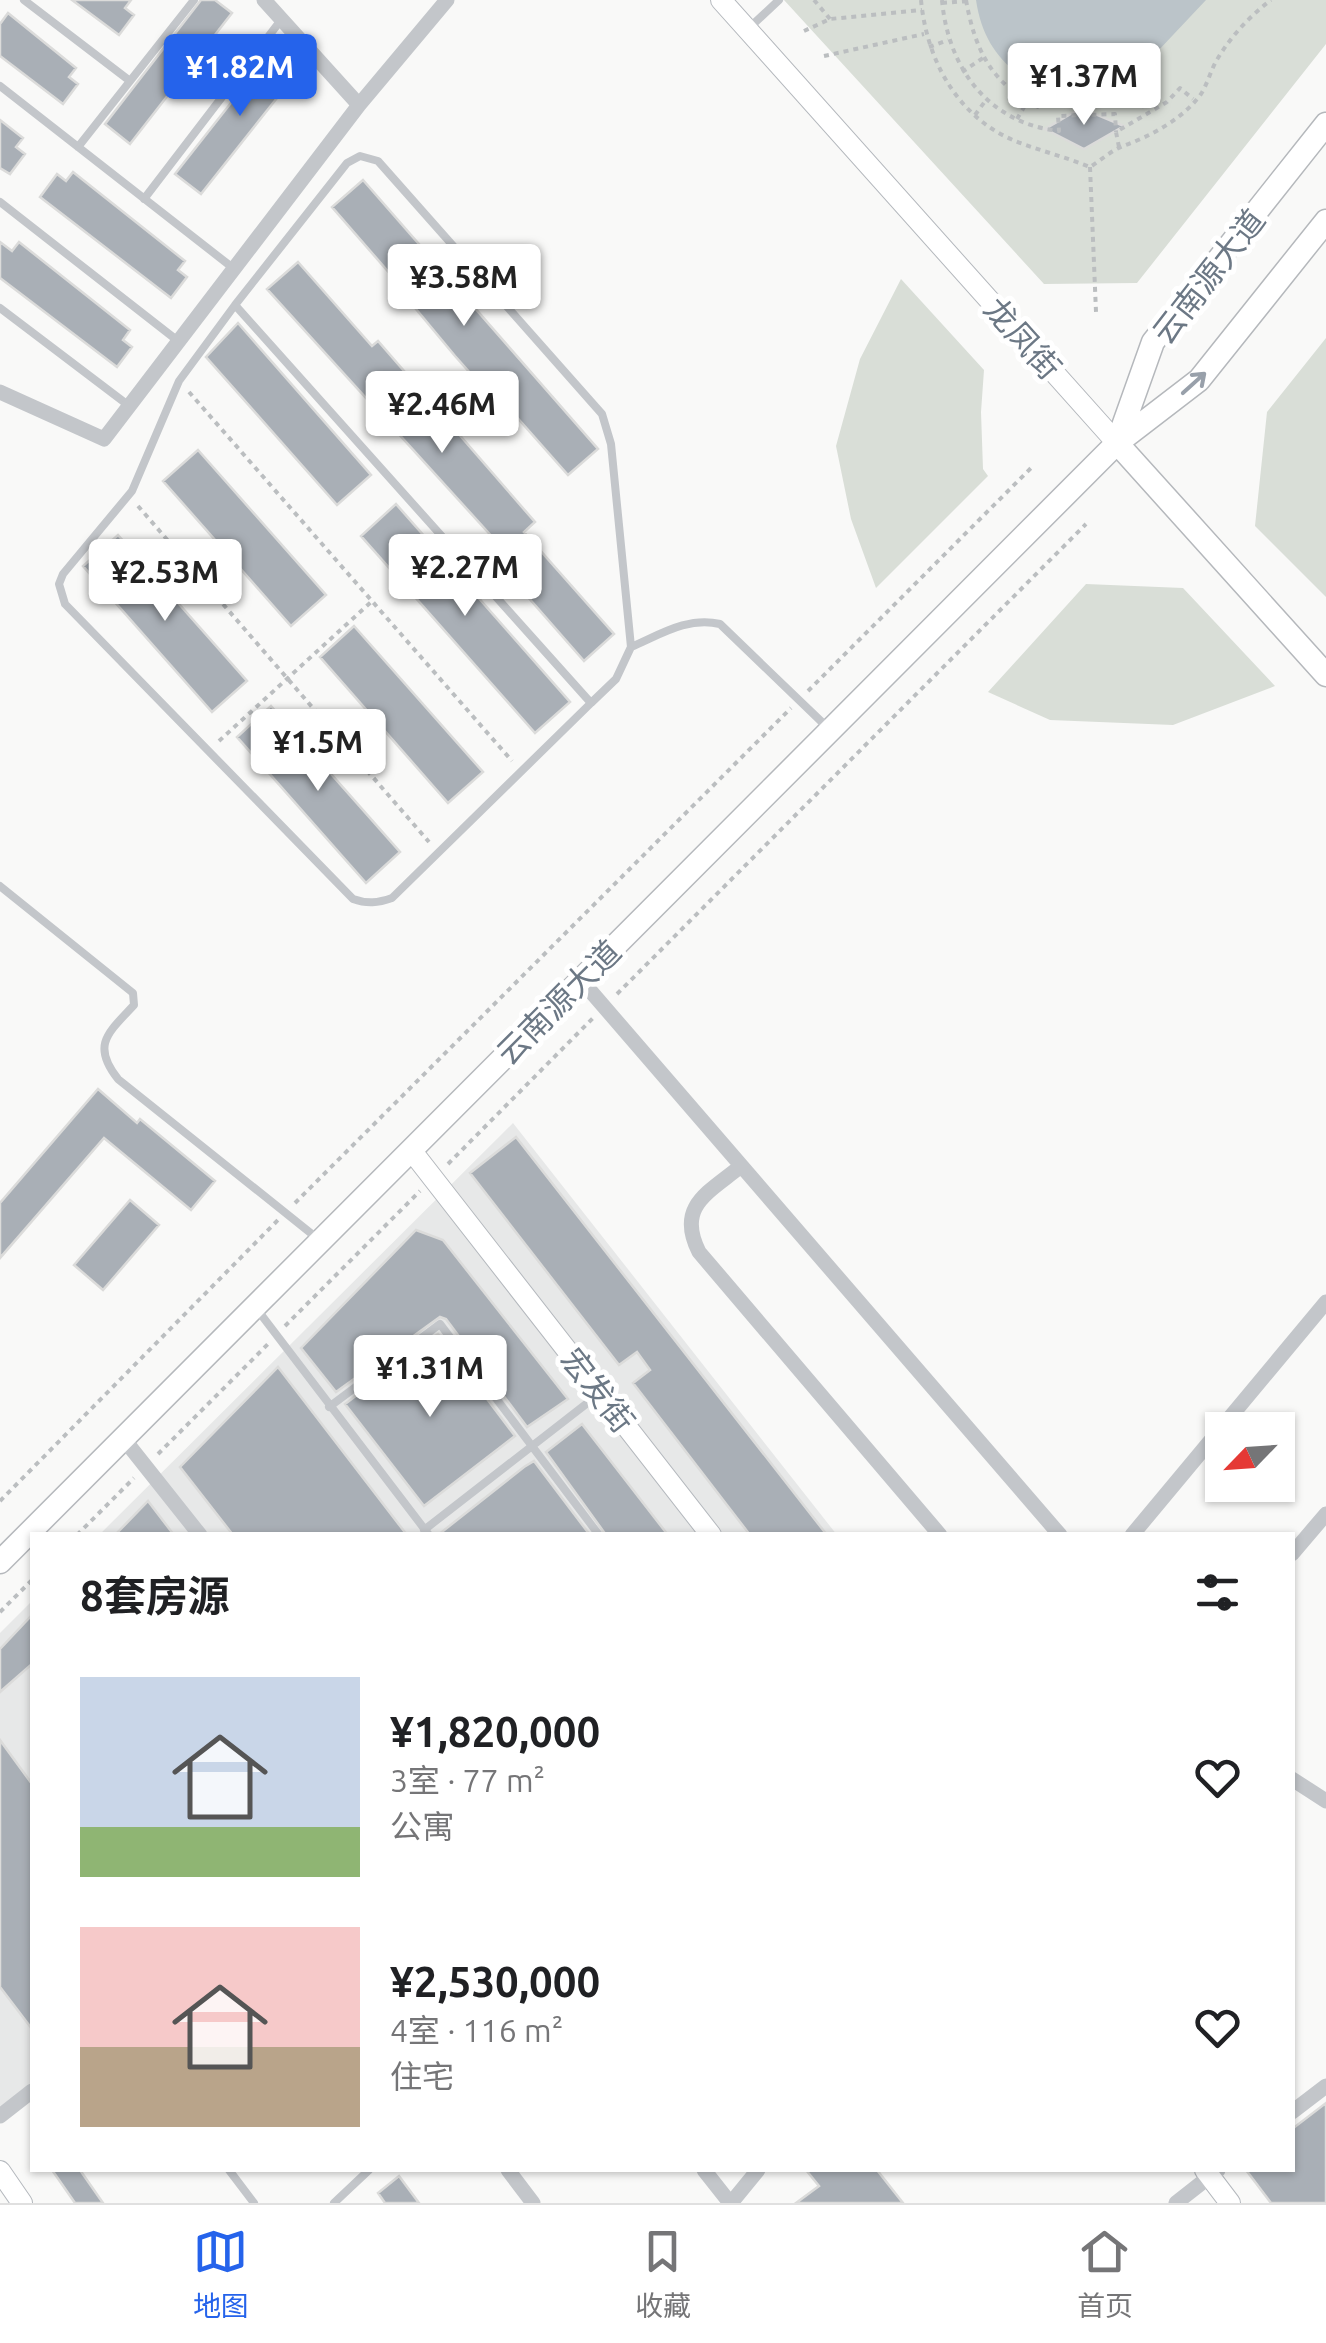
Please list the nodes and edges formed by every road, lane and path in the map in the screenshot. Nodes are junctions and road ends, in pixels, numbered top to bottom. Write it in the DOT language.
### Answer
graph roads {
  1 [pos="24,0"];
  2 [pos="181,0"];
  3 [pos="264,0"];
  4 [pos="447,0"];
  5 [pos="721,0"];
  6 [pos="780,0"];
  7 [pos="814,0"];
  8 [pos="921,0"];
  9 [pos="967,0"];
  10 [pos="1271,0"];
  11 [pos="942,2"];
  12 [pos="192,3"];
  13 [pos="922,10"];
  14 [pos="830,19"];
  15 [pos="282,20"];
  16 [pos="748,30"];
  17 [pos="804,30"];
  18 [pos="924,34"];
  19 [pos="948,40"];
  20 [pos="929,47"];
  21 [pos="1078,49"];
  22 [pos="824,56"];
  23 [pos="983,58"];
  24 [pos="962,72"];
  25 [pos="130,81"];
  26 [pos="1145,85"];
  27 [pos="0,86"];
  28 [pos="1136,95"];
  29 [pos="1080,99"];
  30 [pos="986,100"];
  31 [pos="1194,100"];
  32 [pos="1027,101"];
  33 [pos="359,105"];
  34 [pos="1149,114"];
  35 [pos="975,115"];
  36 [pos="1017,119"];
  37 [pos="1326,124"];
  38 [pos="1116,132"];
  39 [pos="78,147"];
  40 [pos="1119,147"];
  41 [pos="1090,166"];
  42 [pos="144,199"];
  43 [pos="0,202"];
  44 [pos="1326,221"];
  45 [pos="234,270"];
  46 [pos="235,305"];
  47 [pos="0,308"];
  48 [pos="1096,312"];
  49 [pos="179,342"];
  50 [pos="180,381"];
  51 [pos="0,392"];
  52 [pos="130,407"];
  53 [pos="1117,443"];
  54 [pos="1033,466"];
  55 [pos="129,496"];
  56 [pos="1086,524"];
  57 [pos="372,601"];
  58 [pos="631,647"];
  59 [pos="1326,675"];
  60 [pos="287,678"];
  61 [pos="800,699"];
  62 [pos="591,703"];
  63 [pos="830,730"];
  64 [pos="208,751"];
  65 [pos="522,772"];
  66 [pos="439,854"];
  67 [pos="0,886"];
  68 [pos="581,980"];
  69 [pos="604,1007"];
  70 [pos="411,1150"];
  71 [pos="742,1166"];
  72 [pos="433,1178"];
  73 [pos="286,1212"];
  74 [pos="320,1240"];
  75 [pos="1326,1302"];
  76 [pos="254,1306"];
  77 [pos="277,1334"];
  78 [pos="600,1393"];
  79 [pos="329,1407"];
  80 [pos="123,1438"];
  81 [pos="532,1446"];
  82 [pos="145,1466"];
  83 [pos="0,1501"];
  84 [pos="1326,1514"];
  85 [pos="36,1532"];
  86 [pos="80,1532"];
  87 [pos="198,1532"];
  88 [pos="427,1532"];
  89 [pos="597,1532"];
  90 [pos="709,1532"];
  91 [pos="937,1532"];
  92 [pos="1057,1532"];
  93 [pos="1134,1532"];
  94 [pos="29,1540"];
  95 [pos="1295,1550"];
  96 [pos="0,1562"];
  97 [pos="30,1582"];
  98 [pos="0,1612"];
  99 [pos="1295,1781"];
  100 [pos="1326,1801"];
  101 [pos="1326,2086"];
  102 [pos="30,2093"];
  103 [pos="1295,2110"];
  104 [pos="0,2116"];
  105 [pos="0,2171"];
  106 [pos="231,2172"];
  107 [pos="367,2172"];
  108 [pos="510,2172"];
  109 [pos="706,2172"];
  110 [pos="756,2172"];
  111 [pos="1211,2172"];
  112 [pos="22,2203"];
  113 [pos="254,2203"];
  114 [pos="334,2203"];
  115 [pos="533,2203"];
  116 [pos="730,2203"];
  117 [pos="1176,2203"];
  118 [pos="1230,2203"];
  1 -- 25 [label="lane"];
  2 -- 12 [label="lane"];
  3 -- 15 [label="street"];
  4 -- 33 [label="street"];
  5 -- 16 [label="street, 龙凤街"];
  6 -- 16 [label="lane"];
  7 -- 14 [label="path"];
  8 -- 13 [label="path"];
  9 -- 11 [label="path"];
  9 -- 23 [label="path"];
  10 -- 31 [label="path"];
  11 -- 19 [label="path"];
  12 -- 25 [label="lane"];
  13 -- 14 [label="path"];
  13 -- 18 [label="path"];
  14 -- 17 [label="path"];
  15 -- 33 [label="street"];
  15 -- 42 [label="lane"];
  16 -- 53 [label="street, 龙凤街"];
  18 -- 20 [label="path"];
  18 -- 22 [label="path"];
  19 -- 20 [label="path"];
  19 -- 24 [label="path"];
  20 -- 35 [label="path"];
  21 -- 29 [label="path"];
  23 -- 24 [label="path"];
  23 -- 32 [label="path"];
  24 -- 30 [label="path"];
  25 -- 39 [label="lane"];
  26 -- 28 [label="path"];
  27 -- 39 [label="lane"];
  28 -- 29 [label="path"];
  28 -- 34 [label="path"];
  29 -- 32 [label="path"];
  30 -- 35 [label="path"];
  30 -- 36 [label="path"];
  31 -- 34 [label="path"];
  31 -- 40 [label="path"];
  32 -- 36 [label="path"];
  33 -- 45 [label="street"];
  34 -- 38 [label="path"];
  35 -- 41 [label="path"];
  36 -- 38 [label="path"];
  37 -- 53 [label="main road, 云南源大道"];
  38 -- 40 [label="path"];
  39 -- 42 [label="lane"];
  40 -- 41 [label="path"];
  41 -- 48 [label="path"];
  42 -- 45 [label="lane"];
  43 -- 49 [label="lane"];
  53 -- 44 [label="main road, 云南源大道, one-way"];
  45 -- 49 [label="street"];
  46 -- 50 [label="lane"];
  46 -- 58 [label="lane"];
  46 -- 62 [label="lane"];
  47 -- 52 [label="lane"];
  49 -- 52 [label="street"];
  50 -- 55 [label="lane"];
  50 -- 57 [label="path"];
  51 -- 52 [label="street"];
  53 -- 59 [label="main road, 龙凤街"];
  53 -- 63 [label="main road, 云南源大道"];
  54 -- 61 [label="path"];
  55 -- 60 [label="path"];
  55 -- 64 [label="lane"];
  56 -- 69 [label="path"];
  57 -- 60 [label="path"];
  57 -- 65 [label="path"];
  58 -- 61 [label="lane"];
  58 -- 62 [label="lane"];
  60 -- 64 [label="path"];
  60 -- 66 [label="path"];
  61 -- 63 [label="lane"];
  61 -- 73 [label="path"];
  62 -- 65 [label="lane"];
  63 -- 68 [label="main road, 云南源大道"];
  64 -- 66 [label="lane"];
  65 -- 66 [label="lane"];
  67 -- 73 [label="lane"];
  68 -- 69 [label="street"];
  68 -- 70 [label="main road, 云南源大道"];
  69 -- 71 [label="street"];
  69 -- 72 [label="path"];
  70 -- 72 [label="street, 宏发街"];
  70 -- 74 [label="main road, 云南源大道"];
  71 -- 91 [label="street"];
  71 -- 92 [label="street"];
  72 -- 77 [label="path"];
  72 -- 78 [label="street, 宏发街"];
  73 -- 74 [label="lane"];
  73 -- 83 [label="path"];
  74 -- 76 [label="main road, 云南源大道"];
  75 -- 93 [label="street"];
  76 -- 77 [label="lane"];
  76 -- 80 [label="main road, 云南源大道"];
  77 -- 79 [label="lane"];
  77 -- 82 [label="path"];
  78 -- 81 [label="lane"];
  78 -- 90 [label="street, 宏发街"];
  79 -- 81 [label="lane"];
  79 -- 88 [label="lane"];
  80 -- 82 [label="street"];
  80 -- 85 [label="main road, 云南源大道"];
  81 -- 88 [label="lane"];
  81 -- 89 [label="lane"];
  82 -- 86 [label="path"];
  82 -- 87 [label="street"];
  84 -- 95 [label="street"];
  94 -- 96 [label="main road, 云南源大道"];
  97 -- 98 [label="path"];
  99 -- 100 [label="street"];
  101 -- 103 [label="street"];
  102 -- 104 [label="street"];
  105 -- 112 [label="street"];
  106 -- 113 [label="lane"];
  107 -- 114 [label="lane"];
  108 -- 115 [label="street"];
  109 -- 116 [label="street"];
  110 -- 116 [label="street"];
  111 -- 117 [label="street"];
  111 -- 118 [label="street"];
}
